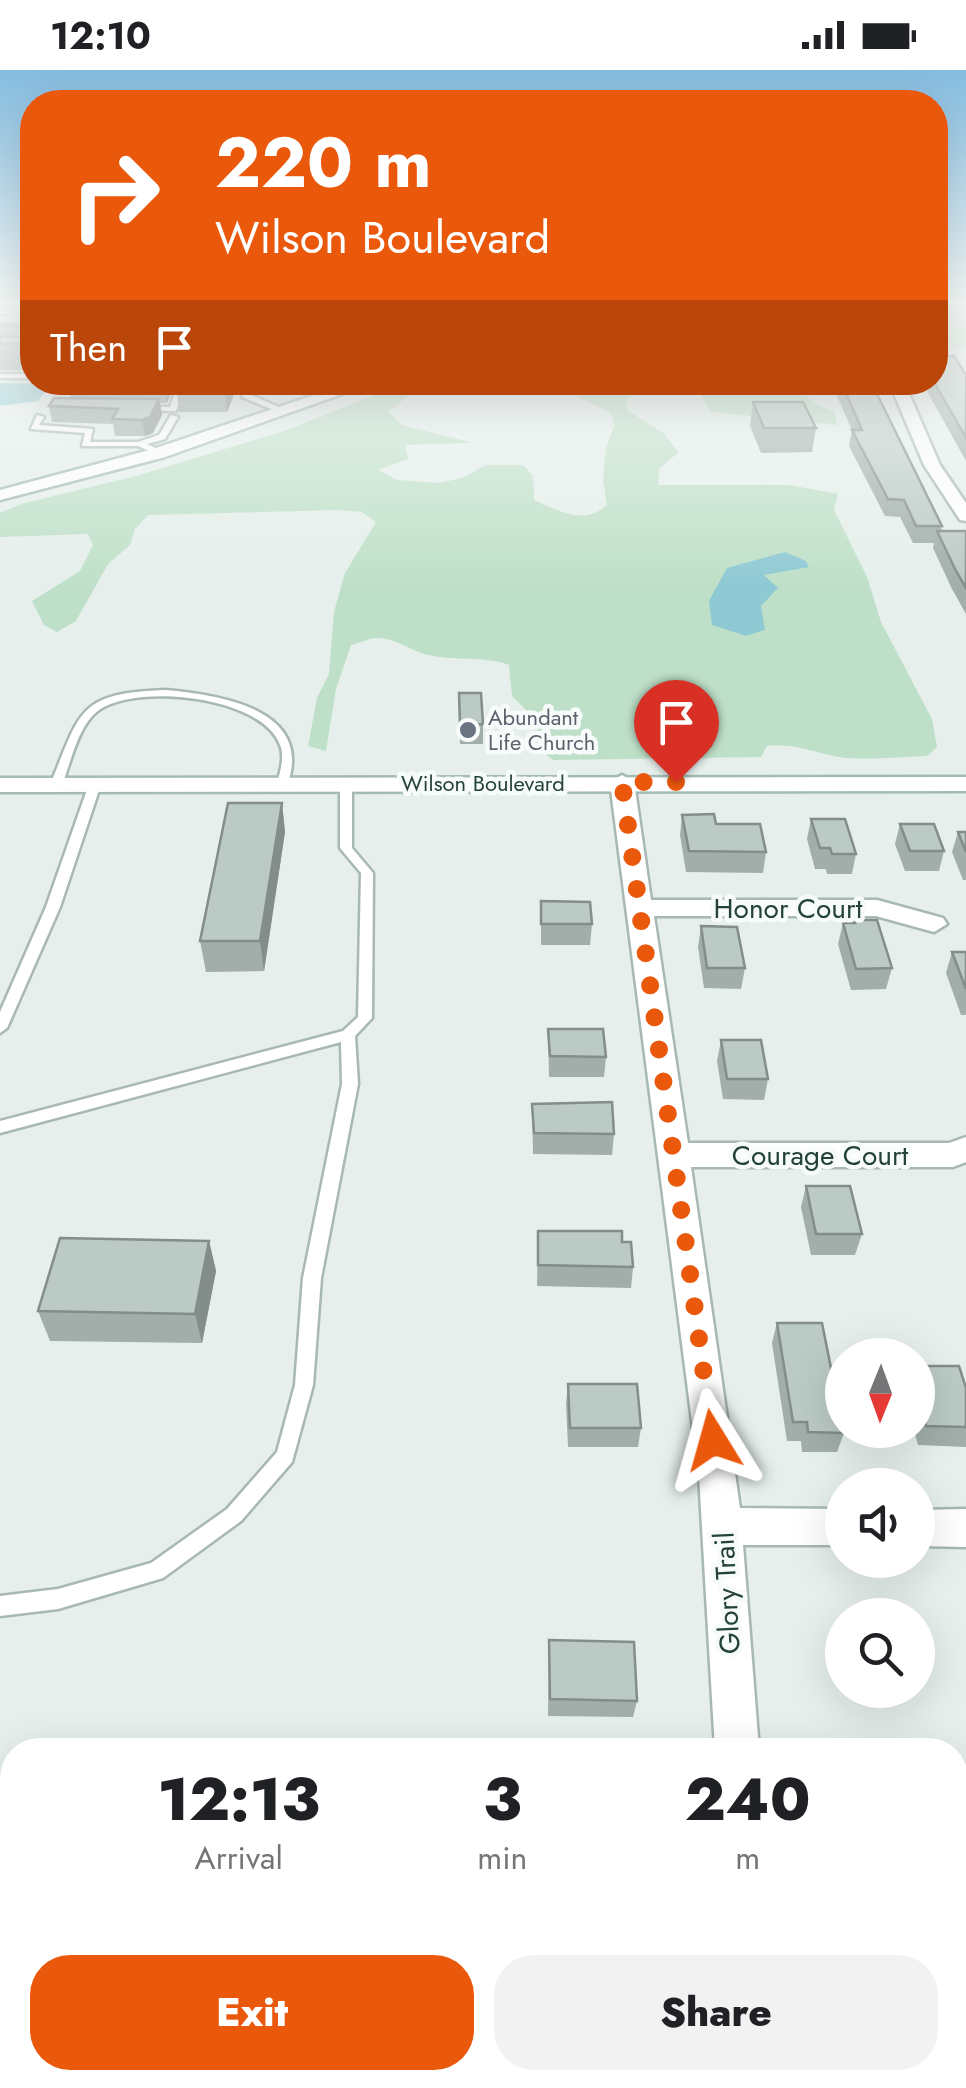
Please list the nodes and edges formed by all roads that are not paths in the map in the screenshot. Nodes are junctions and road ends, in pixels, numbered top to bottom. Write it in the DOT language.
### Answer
graph roads {
  1 [pos="177,398"];
  2 [pos="253,398"];
  3 [pos="324,398"];
  4 [pos="903,398"];
  5 [pos="136,408"];
  6 [pos="286,412"];
  7 [pos="40,417"];
  8 [pos="174,417"];
  9 [pos="139,444"];
  10 [pos="159,453"];
  11 [pos="0,495"];
  12 [pos="966,516"];
  13 [pos="622,782"];
  14 [pos="346,783"];
  15 [pos="56,784"];
  16 [pos="95,784"];
  17 [pos="283,784"];
  18 [pos="966,784"];
  19 [pos="0,785"];
  20 [pos="640,908"];
  21 [pos="934,924"];
  22 [pos="0,1028"];
  23 [pos="348,1035"];
  24 [pos="0,1127"];
  25 [pos="966,1149"];
  26 [pos="674,1156"];
  27 [pos="724,1526"];
  28 [pos="825,1527"];
  29 [pos="935,1528"];
  30 [pos="966,1528"];
  31 [pos="0,1606"];
  32 [pos="736,1738"];
  1 -- 5 [label="lane"];
  2 -- 6 [label="lane"];
  3 -- 6 [label="street"];
  4 -- 12 [label="street"];
  6 -- 10 [label="street"];
  7 -- 9 [label="lane"];
  8 -- 9 [label="lane"];
  9 -- 10 [label="lane"];
  10 -- 11 [label="street"];
  13 -- 14 [label="street, Wilson Boulevard"];
  13 -- 18 [label="street, Wilson Boulevard"];
  13 -- 20 [label="street, Glory Trail"];
  14 -- 17 [label="street, Wilson Boulevard"];
  14 -- 23 [label="lane"];
  15 -- 16 [label="street, Wilson Boulevard"];
  15 -- 17 [label="lane"];
  15 -- 19 [label="street, Wilson Boulevard"];
  16 -- 17 [label="street, Wilson Boulevard"];
  16 -- 22 [label="lane"];
  20 -- 21 [label="street, Honor Court"];
  20 -- 26 [label="street, Glory Trail"];
  23 -- 24 [label="lane"];
  23 -- 31 [label="lane"];
  25 -- 26 [label="street, Courage Court"];
  26 -- 27 [label="street, Glory Trail"];
  27 -- 28 [label="street"];
  27 -- 32 [label="street, Glory Trail"];
  29 -- 30 [label="street"];
}
